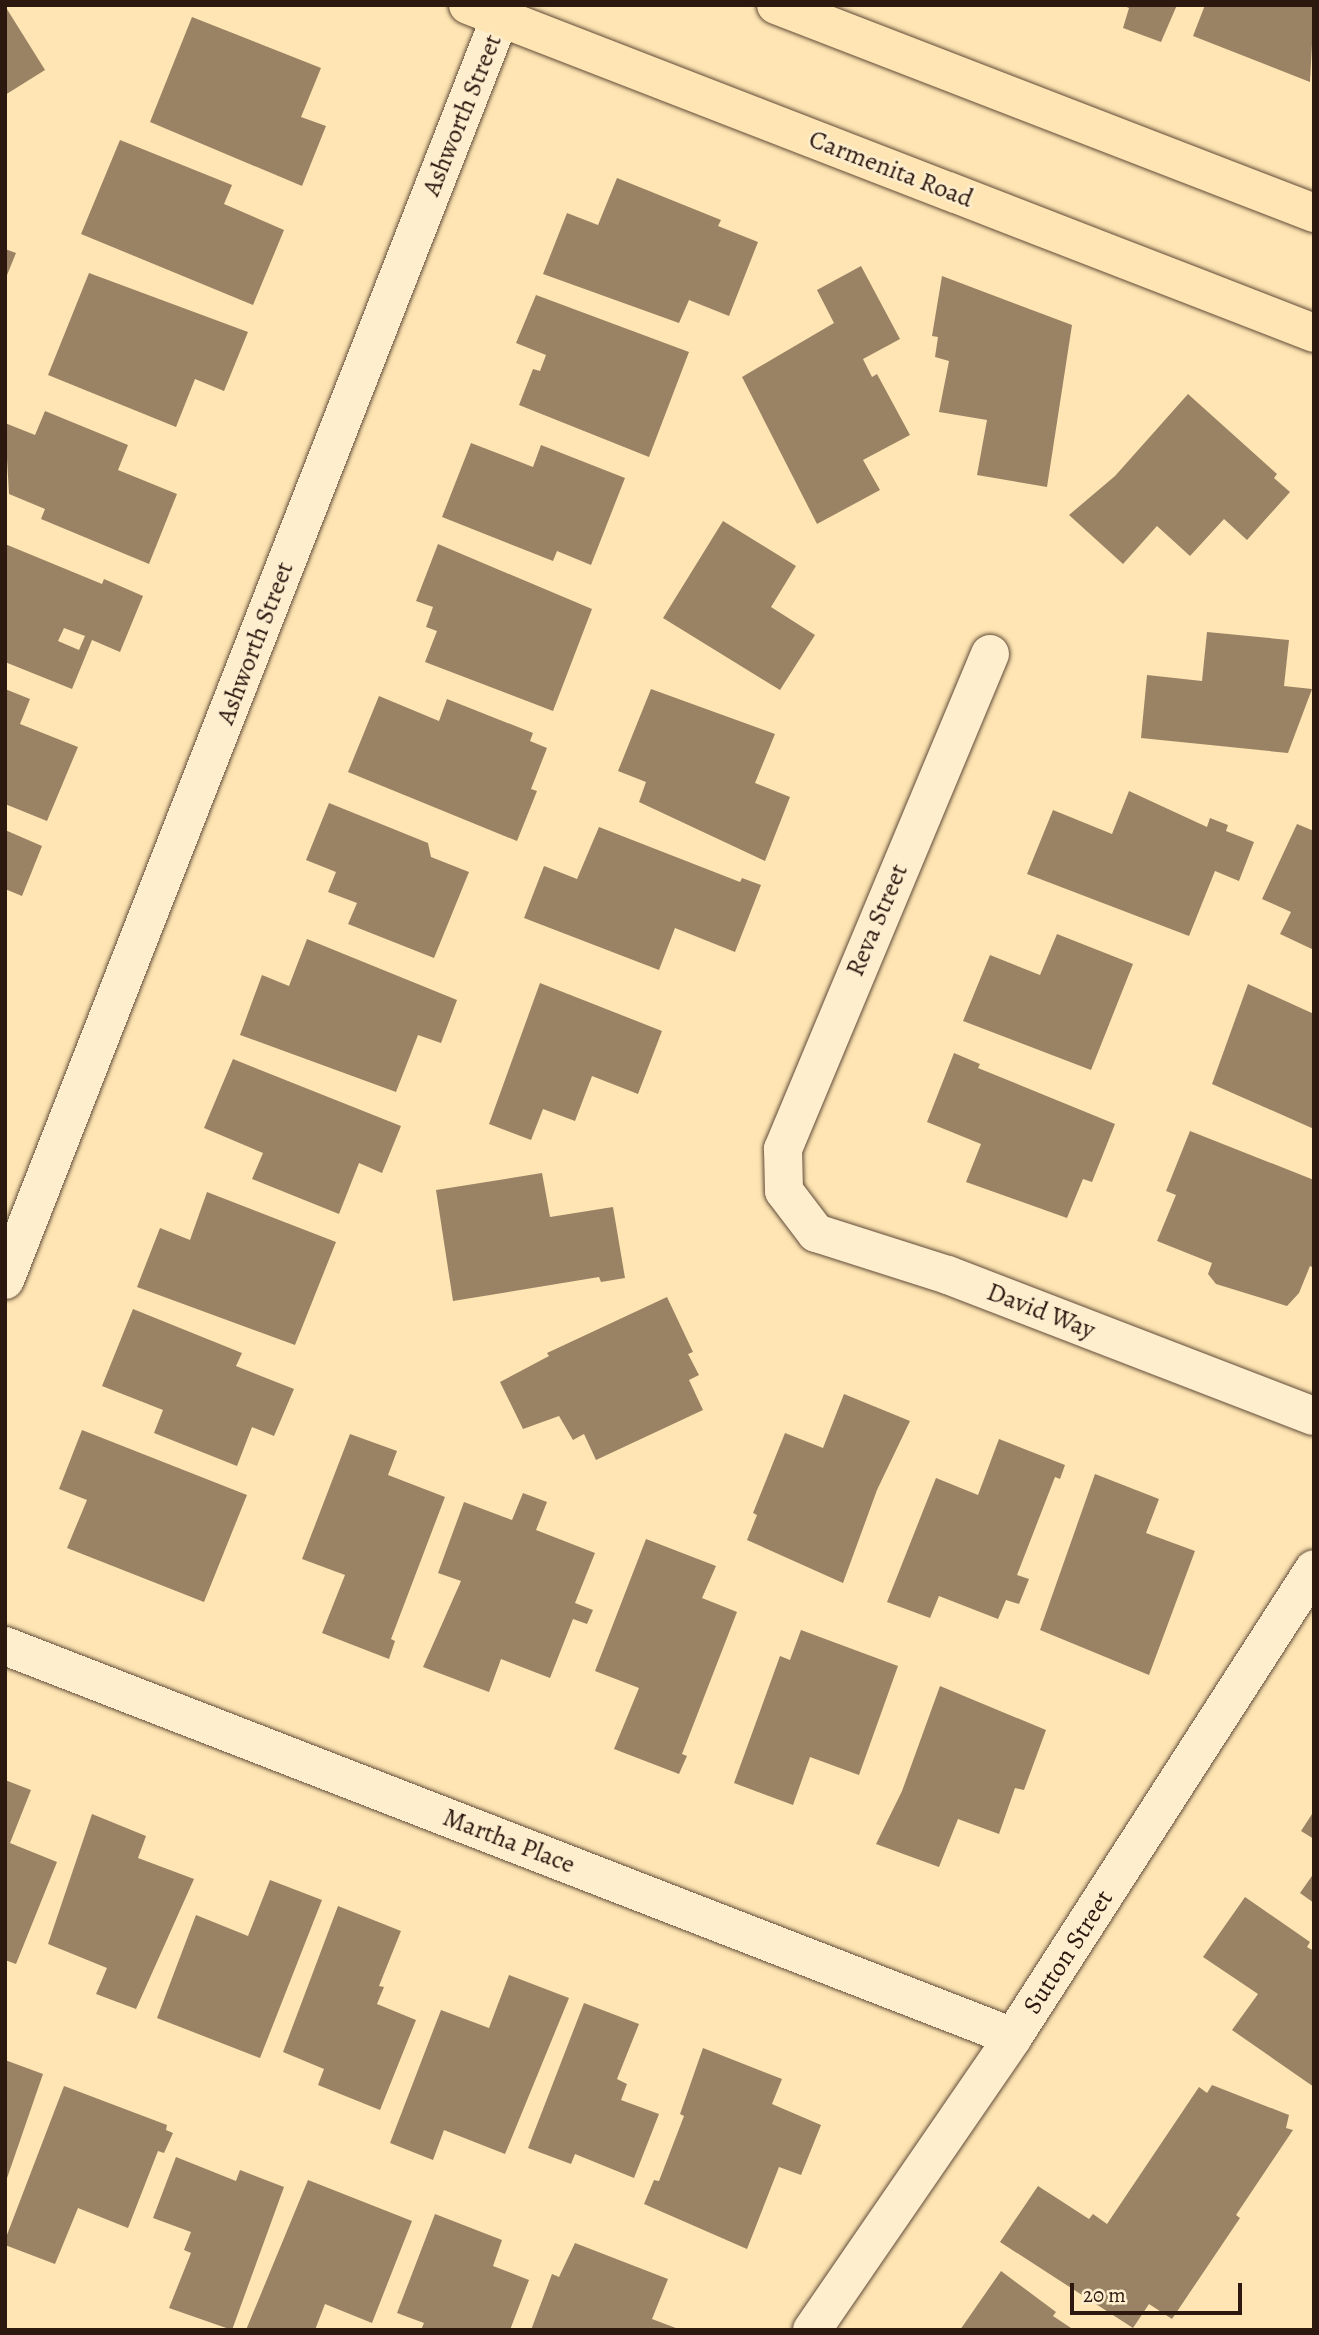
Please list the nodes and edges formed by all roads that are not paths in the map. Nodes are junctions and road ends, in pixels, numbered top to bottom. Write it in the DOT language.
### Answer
graph roads {
  1 [pos="776,5"];
  2 [pos="491,9"];
  3 [pos="1314,213"];
  4 [pos="1314,333"];
  5 [pos="990,654"];
  6 [pos="784,1191"];
  7 [pos="5,1280"];
  8 [pos="1314,1416"];
  9 [pos="1314,1569"];
  10 [pos="5,1646"];
  11 [pos="1013,2037"];
  12 [pos="812,2330"];
  1 -- 3 [label="main road"];
  2 -- 4 [label="main road, Carmenita Road"];
  2 -- 7 [label="street, Ashworth Street"];
  5 -- 6 [label="street, Reva Street"];
  6 -- 8 [label="street, David Way"];
  9 -- 11 [label="street, Sutton Street"];
  10 -- 11 [label="street, Martha Place"];
  11 -- 12 [label="street, Sutton Street"];
}
